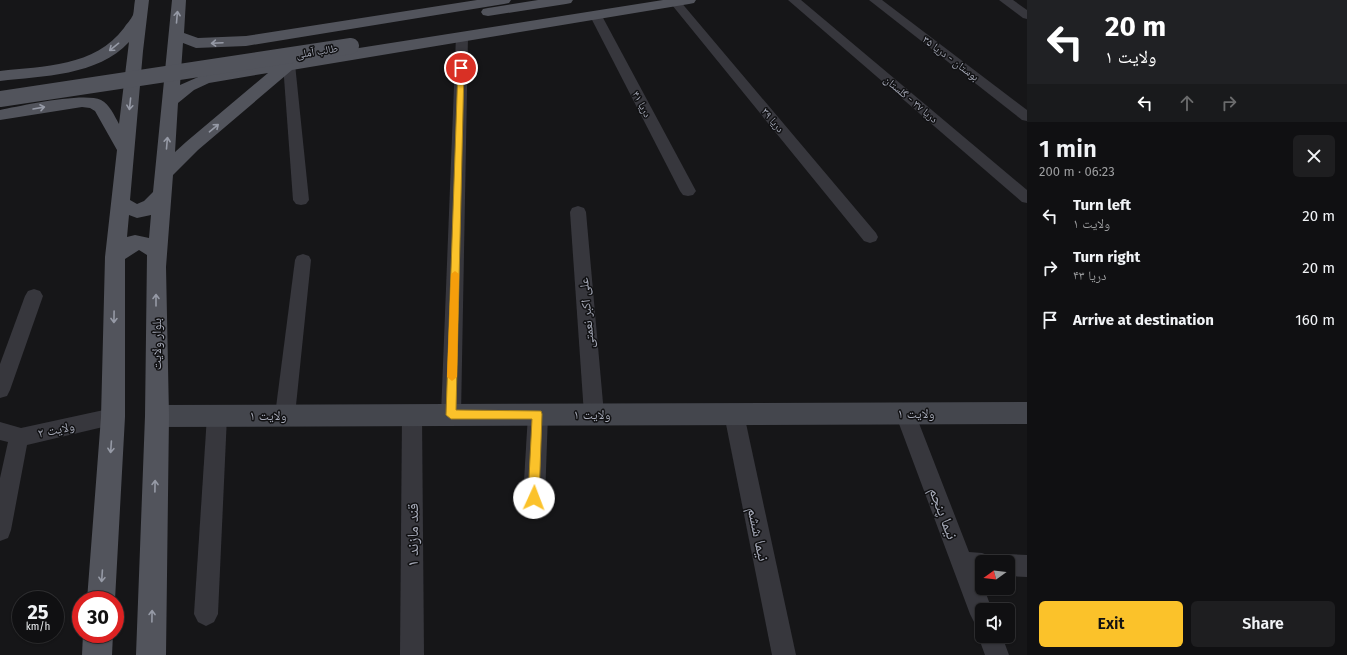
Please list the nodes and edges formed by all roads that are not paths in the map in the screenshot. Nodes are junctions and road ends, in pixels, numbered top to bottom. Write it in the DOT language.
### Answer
graph roads {
  1 [pos="142,0"];
  2 [pos="179,0"];
  3 [pos="504,0"];
  4 [pos="566,0"];
  5 [pos="633,0"];
  6 [pos="794,0"];
  7 [pos="875,0"];
  8 [pos="1005,0"];
  9 [pos="683,1"];
  10 [pos="1027,15"];
  11 [pos="596,16"];
  12 [pos="140,18"];
  13 [pos="320,30"];
  14 [pos="175,35"];
  15 [pos="462,36"];
  16 [pos="350,40"];
  17 [pos="329,57"];
  18 [pos="289,64"];
  19 [pos="0,76"];
  20 [pos="0,88"];
  21 [pos="0,99"];
  22 [pos="170,101"];
  23 [pos="0,114"];
  24 [pos="1027,117"];
  25 [pos="125,149"];
  26 [pos="164,173"];
  27 [pos="688,191"];
  28 [pos="160,196"];
  29 [pos="1027,198"];
  30 [pos="301,200"];
  31 [pos="120,203"];
  32 [pos="578,212"];
  33 [pos="870,236"];
  34 [pos="158,252"];
  35 [pos="115,257"];
  36 [pos="303,260"];
  37 [pos="34,296"];
  38 [pos="0,390"];
  39 [pos="905,413"];
  40 [pos="1027,413"];
  41 [pos="538,414"];
  42 [pos="594,414"];
  43 [pos="734,414"];
  44 [pos="285,415"];
  45 [pos="412,415"];
  46 [pos="451,415"];
  47 [pos="157,416"];
  48 [pos="217,416"];
  49 [pos="113,417"];
  50 [pos="0,431"];
  51 [pos="21,437"];
  52 [pos="534,498"];
  53 [pos="0,530"];
  54 [pos="973,564"];
  55 [pos="1015,565"];
  56 [pos="1027,566"];
  57 [pos="102,591"];
  58 [pos="980,603"];
  59 [pos="206,614"];
  60 [pos="98,643"];
  61 [pos="993,643"];
  62 [pos="97,655"];
  63 [pos="151,655"];
  64 [pos="412,655"];
  65 [pos="784,655"];
  66 [pos="997,655"];
  1 -- 12 [label="main road"];
  14 -- 2 [label="main road, بلوار ولایت, one-way"];
  3 -- 13 [label="main road"];
  4 -- 16 [label="main road, طالب آملی"];
  5 -- 16 [label="main road, طالب آملی"];
  6 -- 29 [label="street, دریا ۳۷ - گلستان"];
  7 -- 24 [label="street, بوستان - دریا ۳۵"];
  8 -- 10 [label="street"];
  9 -- 11 [label="main road"];
  9 -- 33 [label="street, دریا ۳۹"];
  11 -- 15 [label="main road"];
  11 -- 27 [label="street, دریا ۴۱"];
  12 -- 19 [label="main road, one-way"];
  12 -- 25 [label="main road, one-way"];
  13 -- 14 [label="main road, one-way"];
  13 -- 17 [label="main road"];
  14 -- 22 [label="main road, بلوار ولایت"];
  15 -- 17 [label="main road"];
  15 -- 46 [label="street"];
  16 -- 20 [label="main road, طالب آملی"];
  16 -- 21 [label="main road, طالب آملی, bridge"];
  17 -- 18 [label="main road"];
  18 -- 22 [label="main road"];
  26 -- 18 [label="main road, one-way"];
  18 -- 30 [label="street"];
  26 -- 22 [label="main road, بلوار ولایت, one-way"];
  23 -- 25 [label="main road, one-way"];
  25 -- 31 [label="main road"];
  26 -- 28 [label="main road, بلوار ولایت"];
  28 -- 31 [label="main road"];
  28 -- 34 [label="main road, بلوار ولایت"];
  31 -- 35 [label="main road"];
  32 -- 42 [label="street, علی اکبر نعمتی"];
  34 -- 35 [label="main road"];
  47 -- 34 [label="main road, بلوار ولایت, one-way"];
  35 -- 49 [label="main road, one-way"];
  36 -- 44 [label="street"];
  37 -- 38 [label="street"];
  39 -- 40 [label="street, ولایت ۱"];
  39 -- 43 [label="street, ولایت ۱"];
  39 -- 54 [label="street, نیما پنجم"];
  41 -- 42 [label="street, ولایت ۱"];
  41 -- 46 [label="street, ولایت ۱"];
  41 -- 52 [label="street"];
  42 -- 43 [label="street, ولایت ۱"];
  43 -- 65 [label="street, نیما ششم"];
  44 -- 45 [label="street, ولایت ۱"];
  44 -- 48 [label="street, ولایت ۱"];
  45 -- 46 [label="street, ولایت ۱"];
  45 -- 64 [label="street, قند مازند ۱"];
  47 -- 48 [label="street, ولایت ۱"];
  63 -- 47 [label="main road, بلوار ولایت, one-way"];
  48 -- 59 [label="street"];
  49 -- 51 [label="street, ولایت ۲"];
  49 -- 57 [label="main road, one-way"];
  50 -- 51 [label="street, ولایت ۲"];
  51 -- 53 [label="street"];
  54 -- 58 [label="street, نیما پنجم"];
  55 -- 56 [label="street"];
  60 -- 62 [label="main road"];
  61 -- 66 [label="street"];
}
